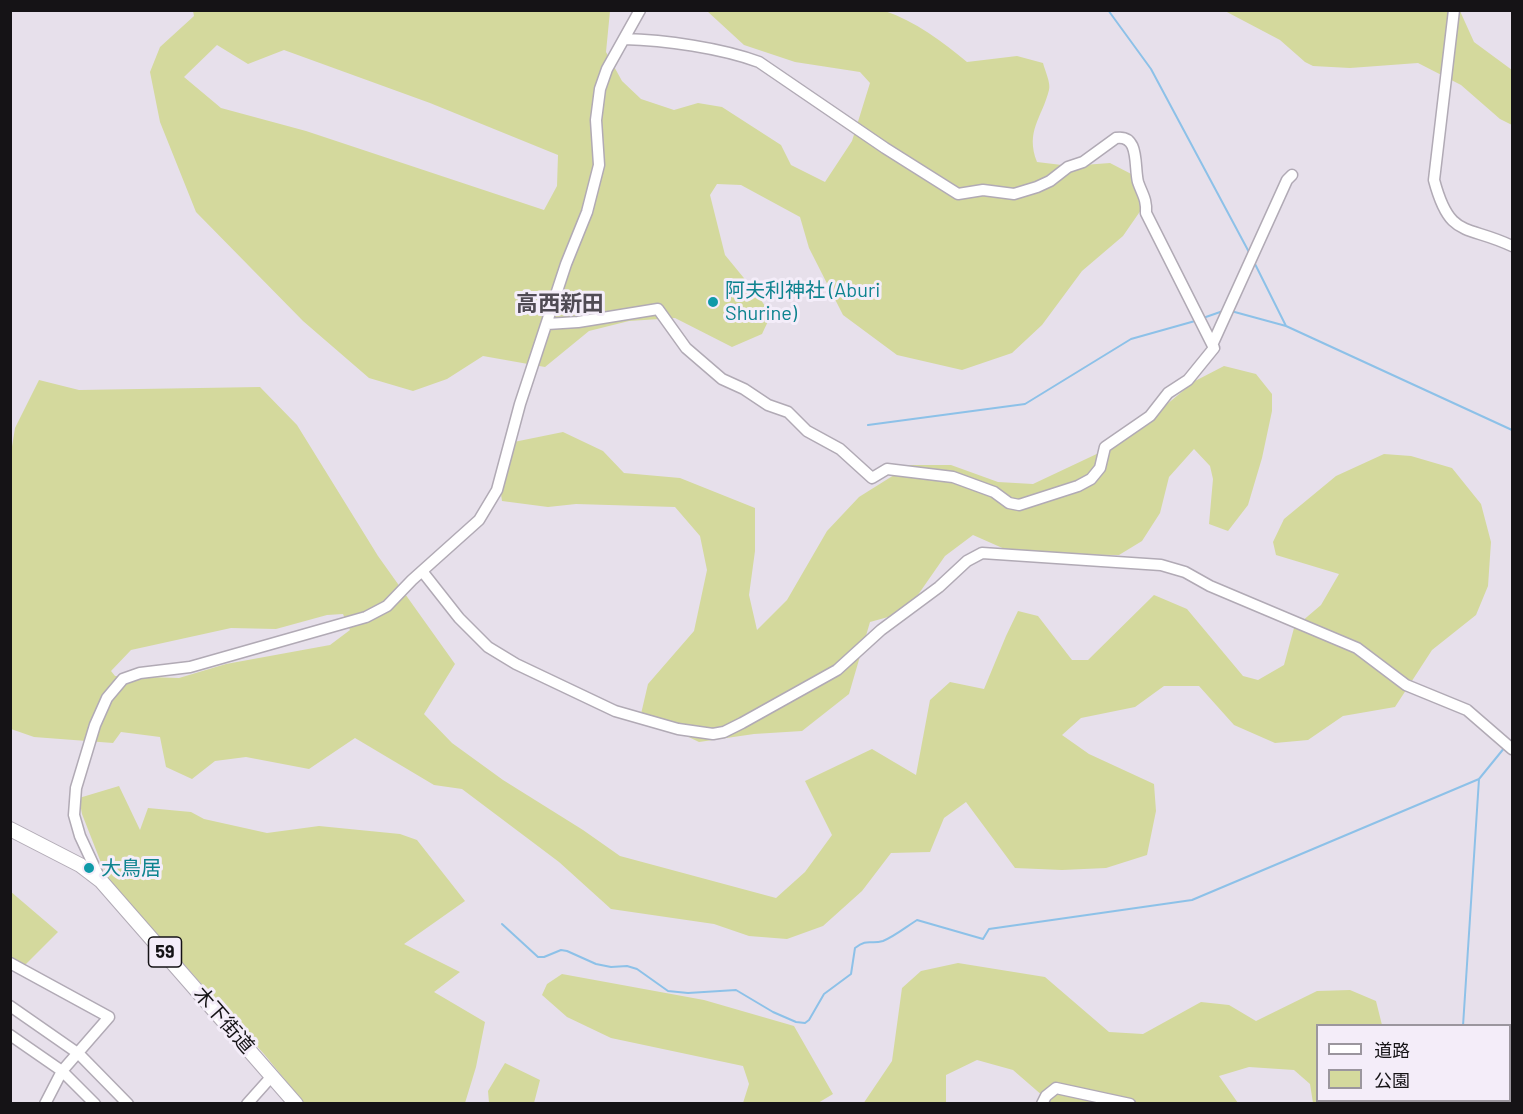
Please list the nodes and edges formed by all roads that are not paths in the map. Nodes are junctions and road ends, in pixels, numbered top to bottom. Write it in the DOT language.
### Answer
graph roads {
  1 [pos="640,10"];
  2 [pos="1454,10"];
  3 [pos="624,39"];
  4 [pos="1292,175"];
  5 [pos="1512,246"];
  6 [pos="547,324"];
  7 [pos="1213,343"];
  8 [pos="422,571"];
  9 [pos="1512,749"];
  10 [pos="10,829"];
  11 [pos="101,881"];
  12 [pos="10,963"];
  13 [pos="10,1006"];
  14 [pos="10,1035"];
  15 [pos="79,1054"];
  16 [pos="62,1071"];
  17 [pos="272,1076"];
  18 [pos="48,1102"];
  19 [pos="94,1104"];
  20 [pos="128,1104"];
  21 [pos="247,1104"];
  22 [pos="296,1104"];
  23 [pos="1042,1104"];
  24 [pos="1130,1104"];
  1 -- 3 [label="street"];
  2 -- 5 [label="street"];
  3 -- 6 [label="street"];
  3 -- 7 [label="street"];
  4 -- 7 [label="street"];
  6 -- 7 [label="street"];
  6 -- 8 [label="street"];
  8 -- 9 [label="street"];
  8 -- 11 [label="street"];
  10 -- 11 [label="main road, 木下街道 / 59"];
  11 -- 17 [label="main road, 木下街道 / 59"];
  12 -- 15 [label="street"];
  13 -- 15 [label="street"];
  14 -- 16 [label="street"];
  15 -- 16 [label="street"];
  15 -- 20 [label="street"];
  16 -- 18 [label="street"];
  16 -- 19 [label="street"];
  17 -- 21 [label="street"];
  17 -- 22 [label="main road, 木下街道 / 59"];
  23 -- 24 [label="street"];
}
